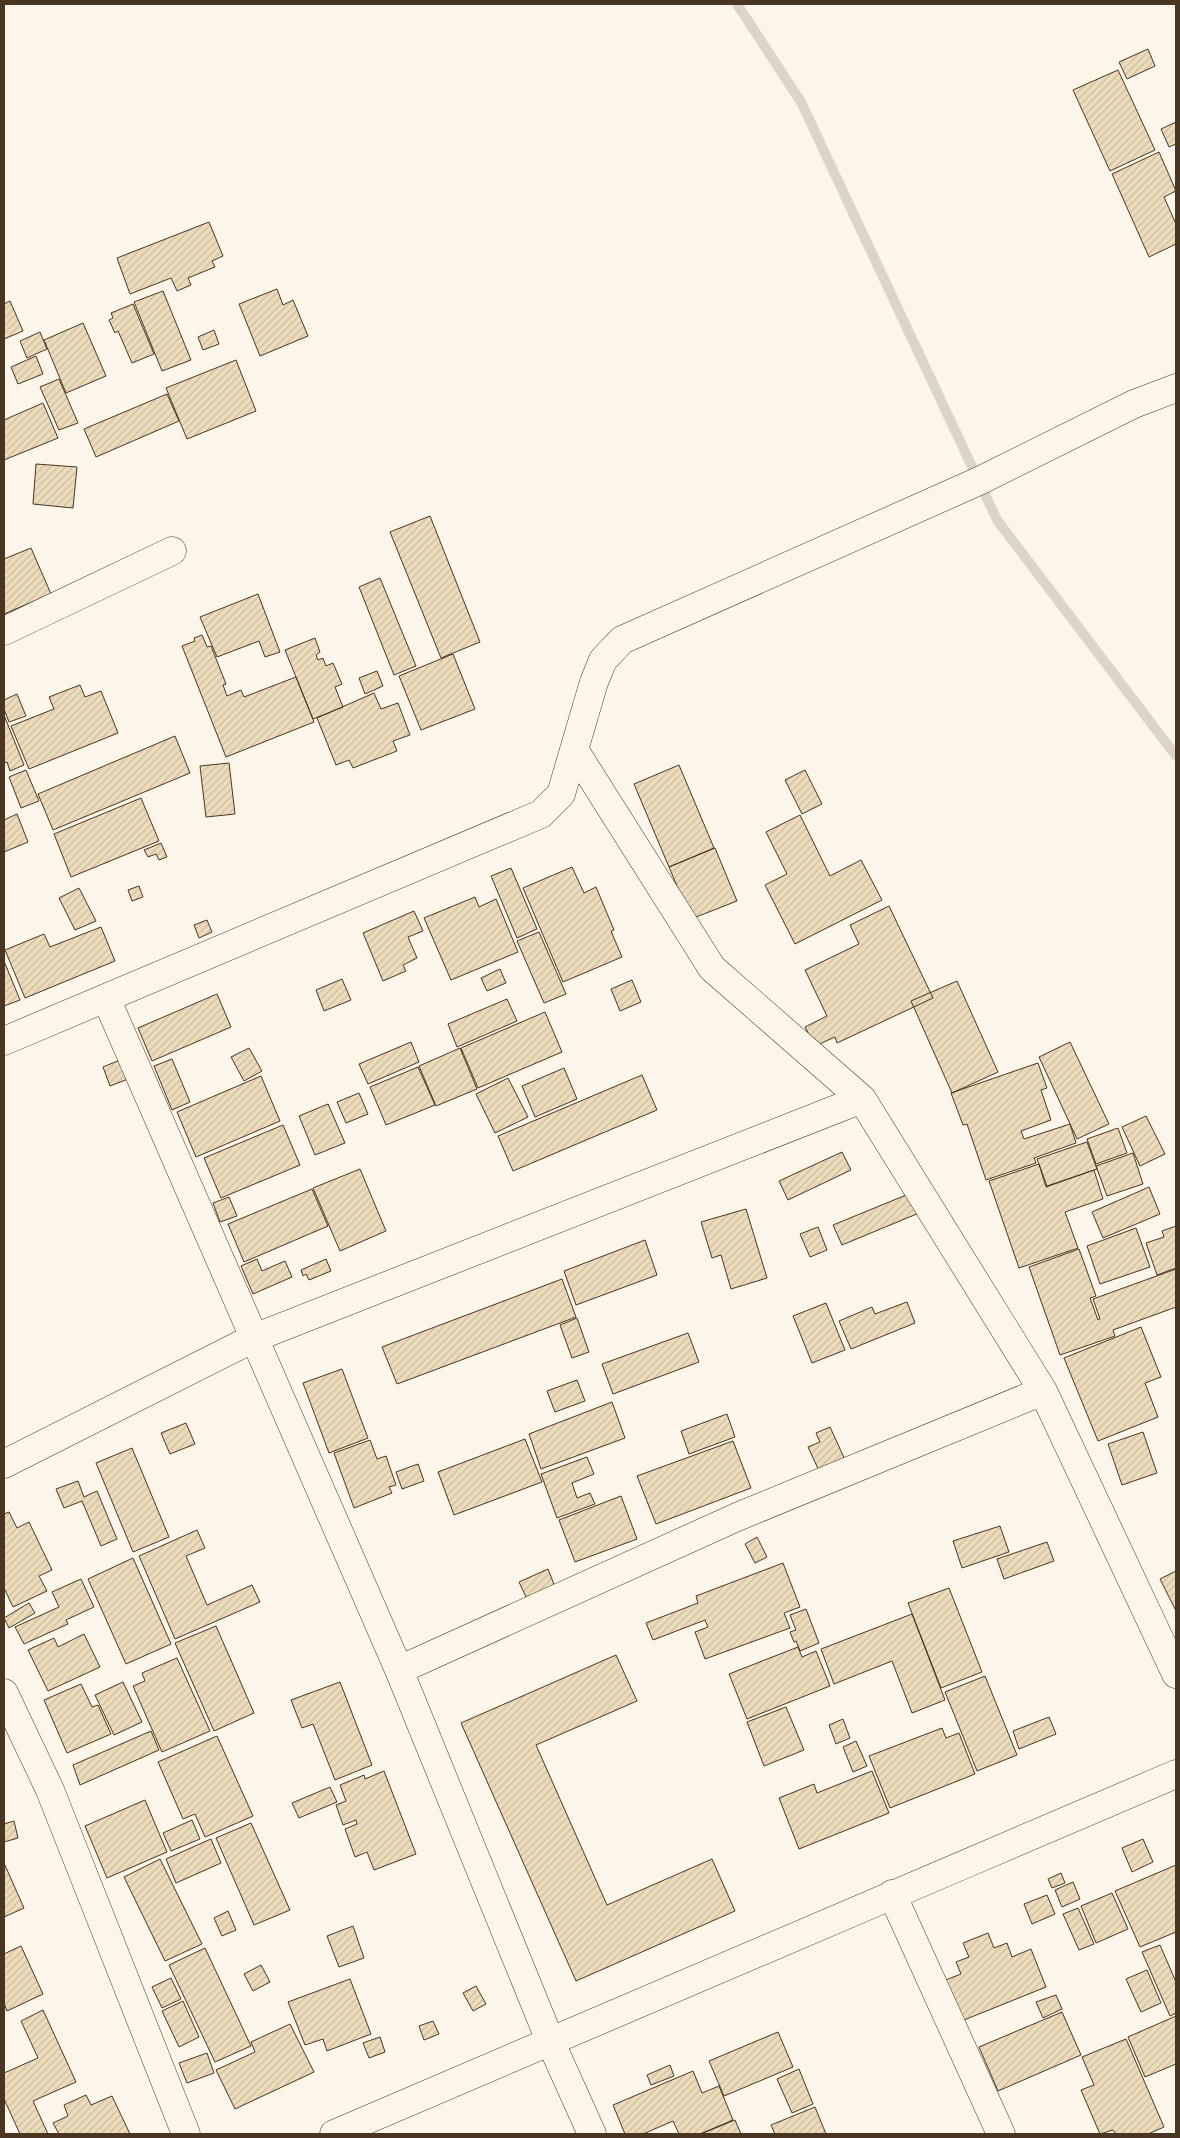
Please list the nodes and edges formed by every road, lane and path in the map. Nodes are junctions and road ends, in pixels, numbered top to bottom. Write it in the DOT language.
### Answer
graph roads {
  1 [pos="1176,388"];
  2 [pos="172,551"];
  3 [pos="4,631"];
  4 [pos="575,751"];
  5 [pos="106,998"];
  6 [pos="4,1041"];
  7 [pos="862,1099"];
  8 [pos="254,1338"];
  9 [pos="1043,1391"];
  10 [pos="4,1464"];
  11 [pos="398,1670"];
  12 [pos="1176,1674"];
  13 [pos="4,1693"];
  14 [pos="1176,1774"];
  15 [pos="892,1894"];
  16 [pos="551,2043"];
  17 [pos="186,2134"];
  18 [pos="334,2134"];
  19 [pos="592,2134"];
  20 [pos="1001,2134"];
  1 -- 4 [label="street"];
  2 -- 3 [label="street"];
  4 -- 5 [label="street"];
  4 -- 7 [label="street"];
  5 -- 6 [label="street"];
  5 -- 8 [label="street"];
  7 -- 8 [label="street"];
  7 -- 9 [label="street"];
  8 -- 10 [label="street"];
  8 -- 11 [label="street"];
  9 -- 11 [label="street"];
  9 -- 12 [label="street"];
  11 -- 16 [label="street"];
  13 -- 17 [label="street"];
  14 -- 15 [label="street"];
  15 -- 16 [label="street"];
  15 -- 20 [label="street"];
  16 -- 18 [label="street"];
  16 -- 19 [label="street"];
}
